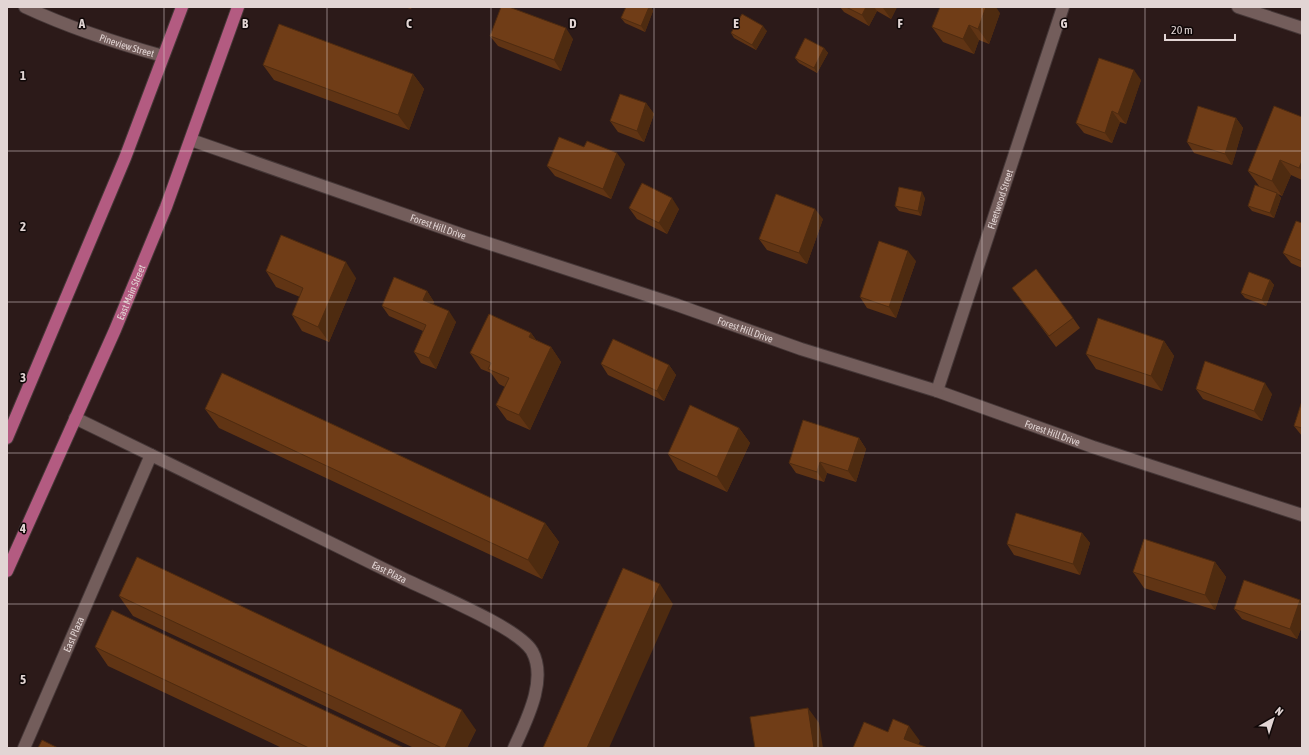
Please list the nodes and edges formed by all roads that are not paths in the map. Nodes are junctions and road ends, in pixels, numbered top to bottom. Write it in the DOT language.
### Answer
graph roads {
  1 [pos="25,7"];
  2 [pos="182,7"];
  3 [pos="238,7"];
  4 [pos="1063,7"];
  5 [pos="1238,7"];
  6 [pos="1302,28"];
  7 [pos="163,56"];
  8 [pos="191,140"];
  9 [pos="937,391"];
  10 [pos="75,418"];
  11 [pos="7,438"];
  12 [pos="151,455"];
  13 [pos="1302,515"];
  14 [pos="7,571"];
  15 [pos="24,748"];
  16 [pos="514,748"];
  1 -- 7 [label="street, Pineview Street"];
  2 -- 7 [label="main road"];
  3 -- 8 [label="main road, East Main Street"];
  4 -- 9 [label="street, Fleetwood Street"];
  5 -- 6 [label="street"];
  7 -- 11 [label="main road"];
  8 -- 9 [label="street, Forest Hill Drive"];
  8 -- 10 [label="main road, East Main Street"];
  9 -- 13 [label="street, Forest Hill Drive"];
  10 -- 12 [label="street, East Plaza"];
  10 -- 14 [label="main road, East Main Street"];
  12 -- 15 [label="street, East Plaza"];
  12 -- 16 [label="street, East Plaza"];
}
